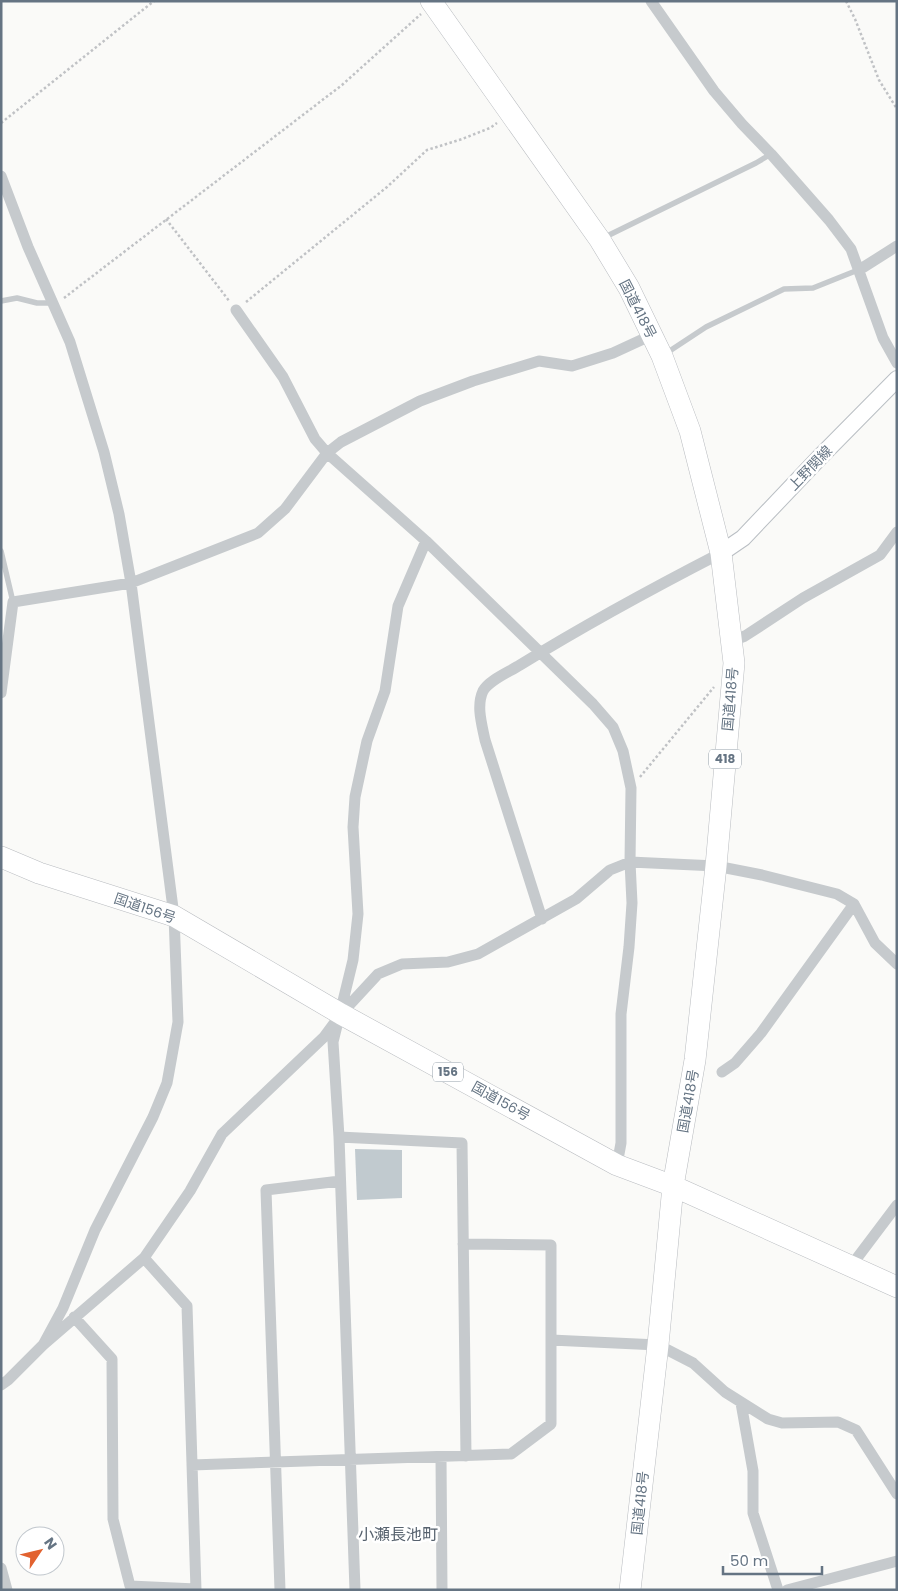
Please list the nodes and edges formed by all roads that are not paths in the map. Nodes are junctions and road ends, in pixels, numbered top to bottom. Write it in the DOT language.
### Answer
graph roads {
  1 [pos="651,1"];
  2 [pos="437,3"];
  3 [pos="771,154"];
  4 [pos="1,176"];
  5 [pos="600,240"];
  6 [pos="897,246"];
  7 [pos="858,270"];
  8 [pos="1,301"];
  9 [pos="53,304"];
  10 [pos="236,310"];
  11 [pos="652,335"];
  12 [pos="662,356"];
  13 [pos="897,363"];
  14 [pos="897,379"];
  15 [pos="327,453"];
  16 [pos="897,532"];
  17 [pos="426,542"];
  18 [pos="1,550"];
  19 [pos="721,553"];
  20 [pos="131,582"];
  21 [pos="13,602"];
  22 [pos="732,641"];
  23 [pos="540,653"];
  24 [pos="1,693"];
  25 [pos="1,857"];
  26 [pos="630,862"];
  27 [pos="716,866"];
  28 [pos="854,904"];
  29 [pos="174,916"];
  30 [pos="542,919"];
  31 [pos="897,964"];
  32 [pos="341,1014"];
  33 [pos="722,1072"];
  34 [pos="339,1137"];
  35 [pos="617,1165"];
  36 [pos="340,1181"];
  37 [pos="673,1186"];
  38 [pos="897,1205"];
  39 [pos="463,1244"];
  40 [pos="144,1258"];
  41 [pos="851,1266"];
  42 [pos="897,1287"];
  43 [pos="74,1317"];
  44 [pos="551,1340"];
  45 [pos="42,1345"];
  46 [pos="658,1345"];
  47 [pos="1,1385"];
  48 [pos="741,1403"];
  49 [pos="466,1456"];
  50 [pos="441,1457"];
  51 [pos="350,1460"];
  52 [pos="275,1462"];
  53 [pos="192,1465"];
  54 [pos="897,1494"];
  55 [pos="897,1561"];
  56 [pos="1,1568"];
  57 [pos="196,1589"];
  58 [pos="7,1590"];
  59 [pos="280,1590"];
  60 [pos="356,1590"];
  61 [pos="442,1590"];
  62 [pos="630,1590"];
  63 [pos="778,1590"];
  64 [pos="788,1590"];
  1 -- 3 [label="street"];
  2 -- 5 [label="highway, 国道418号 / 418"];
  3 -- 5 [label="lane"];
  3 -- 7 [label="street"];
  4 -- 9 [label="street"];
  5 -- 11 [label="highway, 国道418号 / 418"];
  6 -- 7 [label="street"];
  7 -- 12 [label="lane"];
  7 -- 13 [label="street"];
  8 -- 9 [label="lane"];
  9 -- 20 [label="street"];
  10 -- 15 [label="street"];
  11 -- 12 [label="highway, 国道418号 / 418"];
  11 -- 15 [label="street"];
  12 -- 19 [label="highway, 国道418号 / 418"];
  14 -- 19 [label="main road, 上野関線"];
  15 -- 17 [label="street"];
  15 -- 20 [label="street"];
  16 -- 22 [label="street"];
  17 -- 23 [label="street"];
  17 -- 32 [label="street"];
  18 -- 21 [label="lane"];
  19 -- 22 [label="highway, 国道418号 / 418"];
  19 -- 23 [label="street"];
  20 -- 21 [label="street"];
  20 -- 29 [label="street"];
  21 -- 24 [label="street"];
  22 -- 27 [label="highway, 国道418号 / 418"];
  23 -- 26 [label="street"];
  23 -- 30 [label="street"];
  25 -- 29 [label="highway, 国道156号 / 156"];
  26 -- 27 [label="street"];
  26 -- 30 [label="street"];
  26 -- 35 [label="street"];
  27 -- 28 [label="street"];
  27 -- 37 [label="highway, 国道418号 / 418"];
  28 -- 31 [label="street"];
  28 -- 33 [label="street"];
  29 -- 32 [label="highway, 国道156号 / 156"];
  29 -- 45 [label="street"];
  30 -- 32 [label="street"];
  32 -- 34 [label="street"];
  32 -- 35 [label="highway, 国道156号 / 156"];
  32 -- 40 [label="street"];
  34 -- 36 [label="street"];
  34 -- 39 [label="street"];
  35 -- 37 [label="highway, 国道156号 / 156"];
  36 -- 51 [label="street"];
  36 -- 52 [label="street"];
  37 -- 41 [label="highway, 国道156号 / 156"];
  37 -- 46 [label="highway, 国道418号 / 418"];
  38 -- 41 [label="street"];
  39 -- 44 [label="street"];
  39 -- 49 [label="street"];
  40 -- 43 [label="street"];
  40 -- 53 [label="street"];
  41 -- 42 [label="highway, 国道156号 / 156"];
  43 -- 45 [label="street"];
  43 -- 57 [label="street"];
  44 -- 46 [label="street"];
  44 -- 49 [label="street"];
  45 -- 47 [label="street"];
  46 -- 48 [label="street"];
  46 -- 62 [label="highway, 国道418号 / 418"];
  48 -- 54 [label="street"];
  48 -- 63 [label="street"];
  49 -- 50 [label="street"];
  50 -- 51 [label="street"];
  50 -- 61 [label="street"];
  51 -- 52 [label="street"];
  51 -- 60 [label="street"];
  52 -- 53 [label="street"];
  52 -- 59 [label="street"];
  53 -- 57 [label="street"];
  55 -- 64 [label="street"];
  56 -- 58 [label="street"];
}
